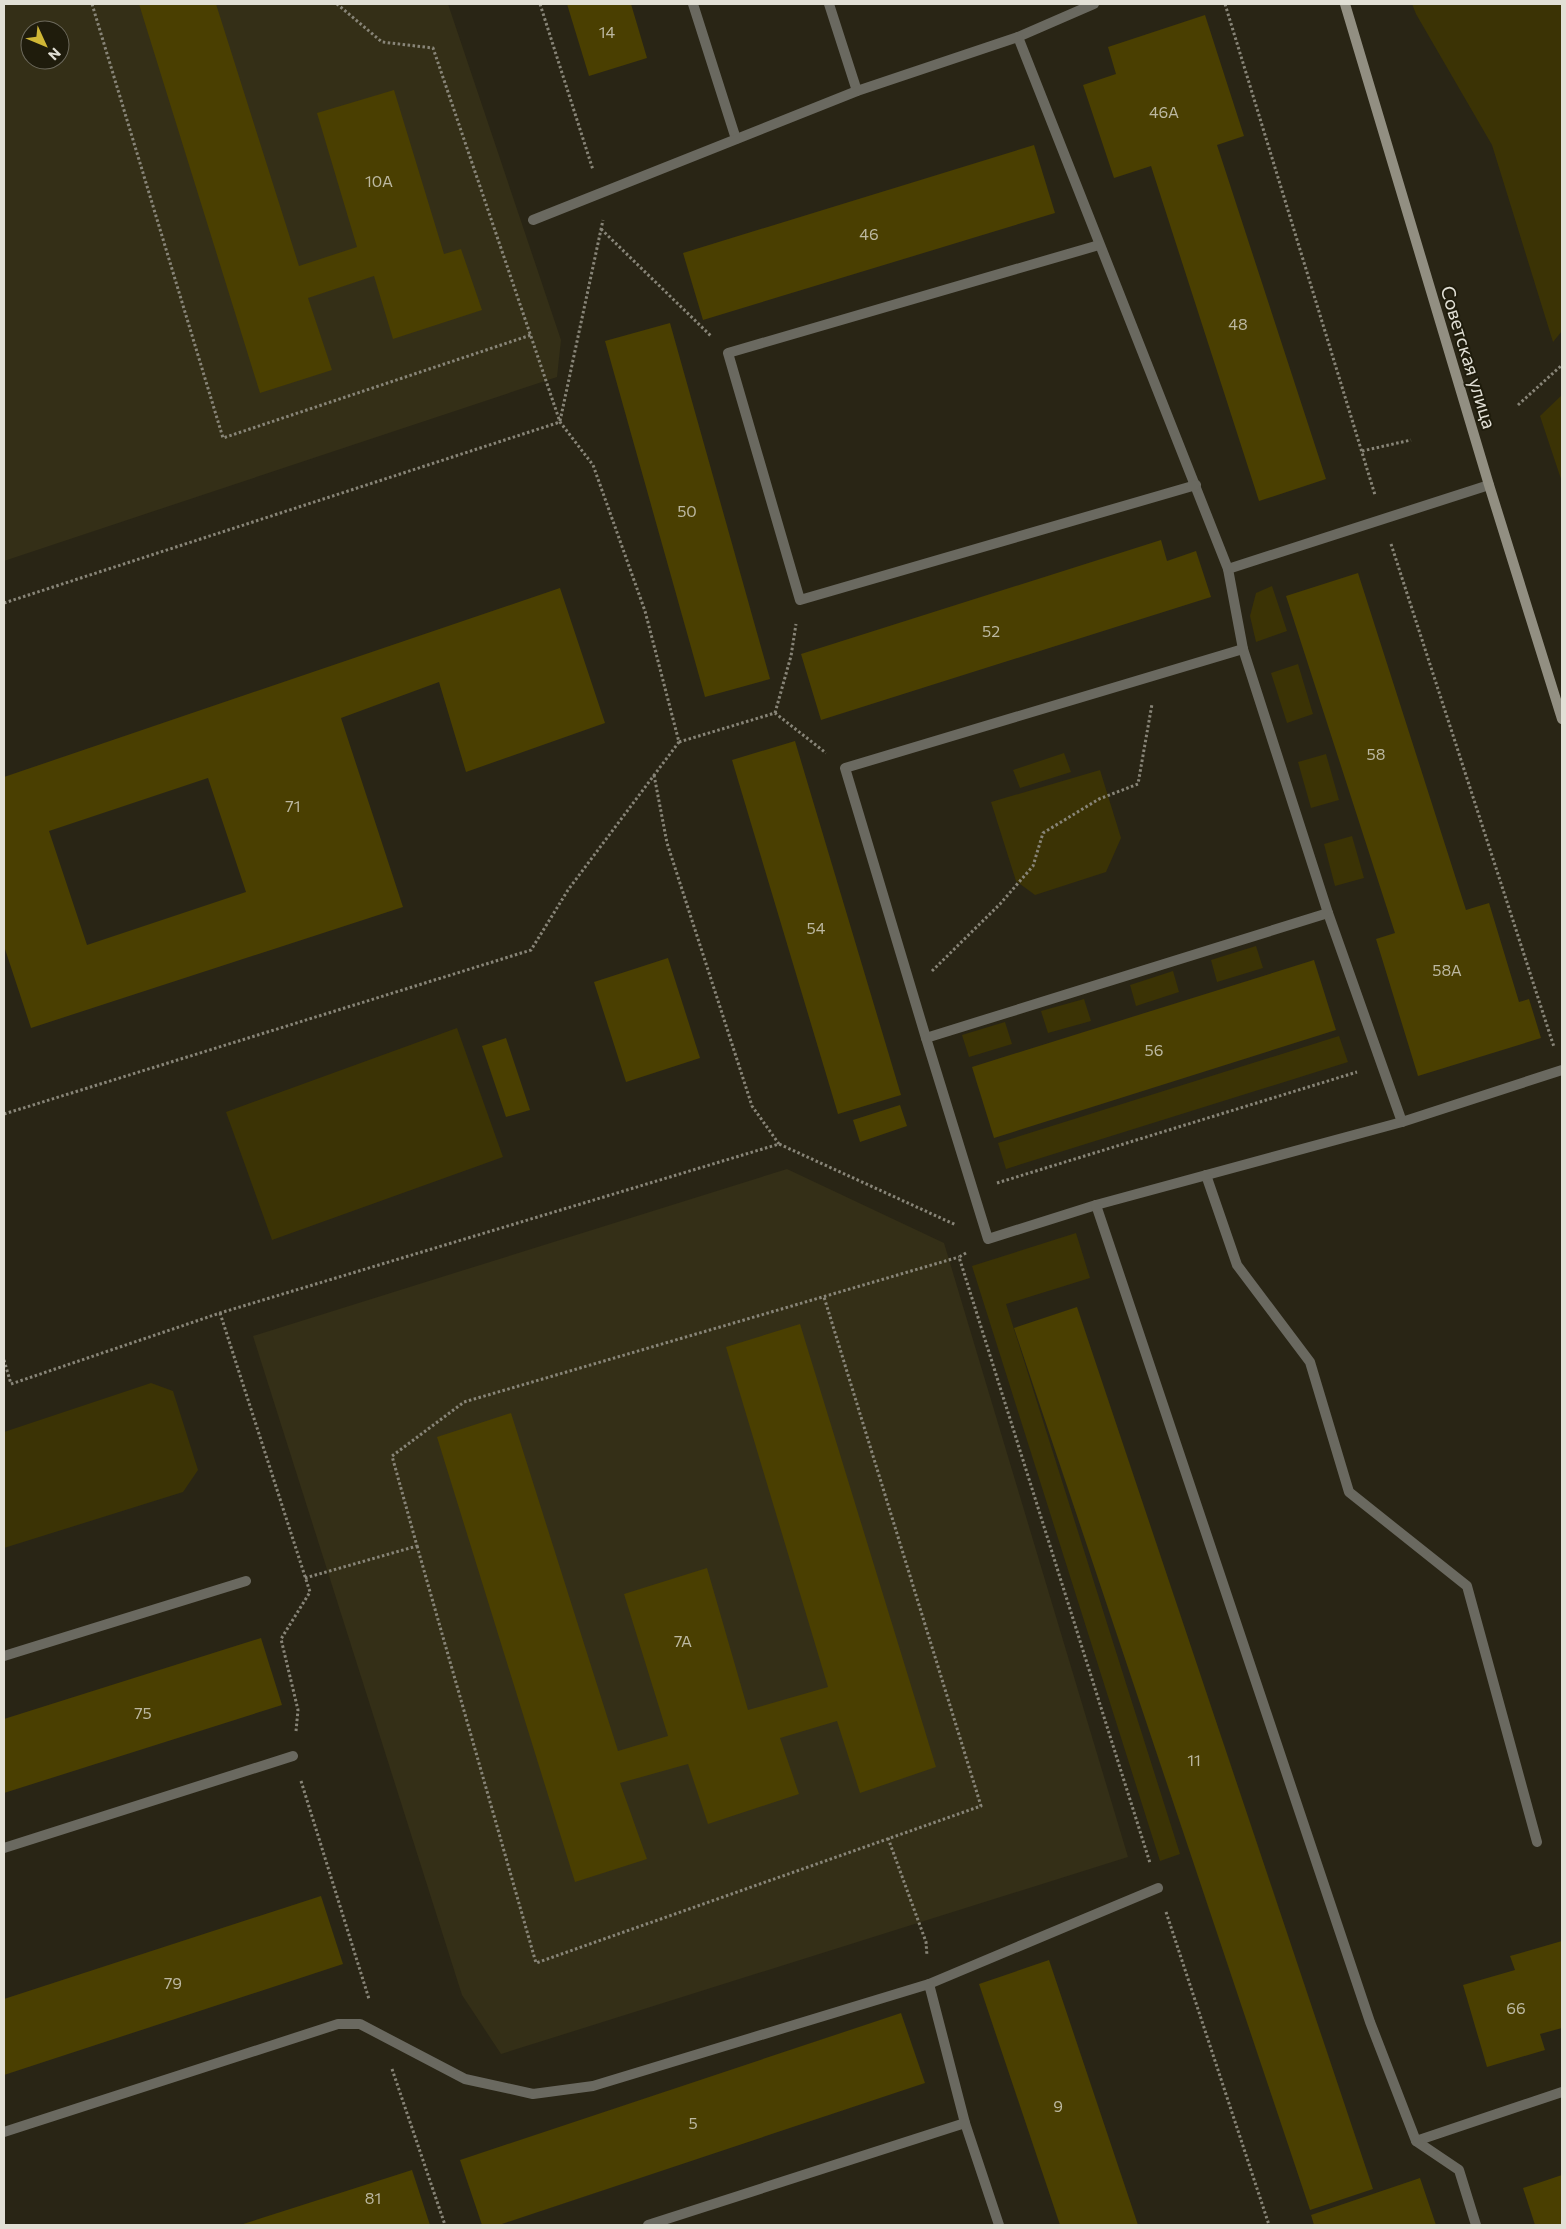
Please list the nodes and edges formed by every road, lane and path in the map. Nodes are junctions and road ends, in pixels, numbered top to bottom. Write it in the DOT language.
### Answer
graph roads {
  1 [pos="92,4"];
  2 [pos="337,4"];
  3 [pos="693,4"];
  4 [pos="829,4"];
  5 [pos="1094,4"];
  6 [pos="1344,4"];
  7 [pos="1078,6"];
  8 [pos="1018,37"];
  9 [pos="857,90"];
  10 [pos="736,139"];
  11 [pos="533,220"];
  12 [pos="601,228"];
  13 [pos="1099,244"];
  14 [pos="531,335"];
  15 [pos="728,352"];
  16 [pos="1562,365"];
  17 [pos="1518,405"];
  18 [pos="560,422"];
  19 [pos="1411,440"];
  20 [pos="1362,451"];
  21 [pos="1196,485"];
  22 [pos="1488,485"];
  23 [pos="1228,569"];
  24 [pos="800,600"];
  25 [pos="4,603"];
  26 [pos="1242,649"];
  27 [pos="1158,674"];
  28 [pos="775,713"];
  29 [pos="1562,719"];
  30 [pos="679,742"];
  31 [pos="845,768"];
  32 [pos="654,775"];
  33 [pos="1328,913"];
  34 [pos="912,990"];
  35 [pos="926,1038"];
  36 [pos="1381,1064"];
  37 [pos="1562,1070"];
  38 [pos="4,1114"];
  39 [pos="1402,1122"];
  40 [pos="779,1144"];
  41 [pos="1206,1175"];
  42 [pos="973,1190"];
  43 [pos="1096,1205"];
  44 [pos="988,1239"];
  45 [pos="959,1257"];
  46 [pos="824,1297"];
  47 [pos="220,1313"];
  48 [pos="4,1360"];
  49 [pos="417,1546"];
  50 [pos="305,1578"];
  51 [pos="246,1581"];
  52 [pos="4,1656"];
  53 [pos="293,1756"];
  54 [pos="888,1838"];
  55 [pos="1537,1842"];
  56 [pos="4,1848"];
  57 [pos="1158,1888"];
  58 [pos="929,1984"];
  59 [pos="380,2035"];
  60 [pos="1562,2092"];
  61 [pos="965,2123"];
  62 [pos="4,2132"];
  63 [pos="1416,2141"];
  64 [pos="445,2225"];
  65 [pos="648,2225"];
  66 [pos="999,2225"];
  67 [pos="1269,2225"];
  68 [pos="1476,2225"];
  1 -- 14 [label="path"];
  2 -- 14 [label="path"];
  3 -- 10 [label="lane"];
  4 -- 9 [label="lane"];
  5 -- 7 [label="lane"];
  6 -- 22 [label="main road, Советская улица"];
  7 -- 8 [label="lane"];
  8 -- 9 [label="lane"];
  8 -- 13 [label="lane"];
  9 -- 10 [label="lane"];
  10 -- 11 [label="lane"];
  12 -- 15 [label="path"];
  13 -- 15 [label="lane"];
  13 -- 21 [label="lane"];
  14 -- 18 [label="path"];
  15 -- 24 [label="lane"];
  16 -- 17 [label="path"];
  18 -- 25 [label="path"];
  18 -- 30 [label="path"];
  19 -- 20 [label="path"];
  21 -- 23 [label="lane"];
  21 -- 24 [label="lane"];
  22 -- 23 [label="lane"];
  22 -- 29 [label="main road, Советская улица"];
  23 -- 26 [label="lane"];
  24 -- 28 [label="path"];
  26 -- 27 [label="lane"];
  26 -- 33 [label="lane"];
  27 -- 31 [label="lane"];
  27 -- 34 [label="path"];
  28 -- 30 [label="path"];
  28 -- 31 [label="path"];
  30 -- 32 [label="path"];
  31 -- 34 [label="lane"];
  32 -- 38 [label="path"];
  32 -- 40 [label="path"];
  33 -- 35 [label="lane"];
  33 -- 36 [label="lane"];
  34 -- 35 [label="lane"];
  35 -- 42 [label="lane"];
  36 -- 39 [label="lane"];
  36 -- 42 [label="path"];
  37 -- 39 [label="lane"];
  39 -- 41 [label="lane"];
  40 -- 44 [label="path"];
  40 -- 47 [label="path"];
  41 -- 43 [label="lane"];
  41 -- 55 [label="lane"];
  42 -- 44 [label="lane"];
  43 -- 44 [label="lane"];
  43 -- 63 [label="lane"];
  44 -- 45 [label="path"];
  45 -- 46 [label="path"];
  45 -- 57 [label="path"];
  46 -- 49 [label="path"];
  46 -- 54 [label="path"];
  47 -- 48 [label="path"];
  47 -- 50 [label="path"];
  49 -- 50 [label="path"];
  49 -- 54 [label="path"];
  50 -- 53 [label="path"];
  51 -- 52 [label="lane"];
  53 -- 56 [label="lane"];
  53 -- 59 [label="path"];
  54 -- 58 [label="path"];
  57 -- 58 [label="lane"];
  57 -- 67 [label="path"];
  58 -- 59 [label="lane"];
  58 -- 61 [label="lane"];
  59 -- 62 [label="lane"];
  59 -- 64 [label="path"];
  60 -- 63 [label="lane"];
  61 -- 65 [label="lane"];
  61 -- 66 [label="lane"];
  63 -- 68 [label="lane"];
}
